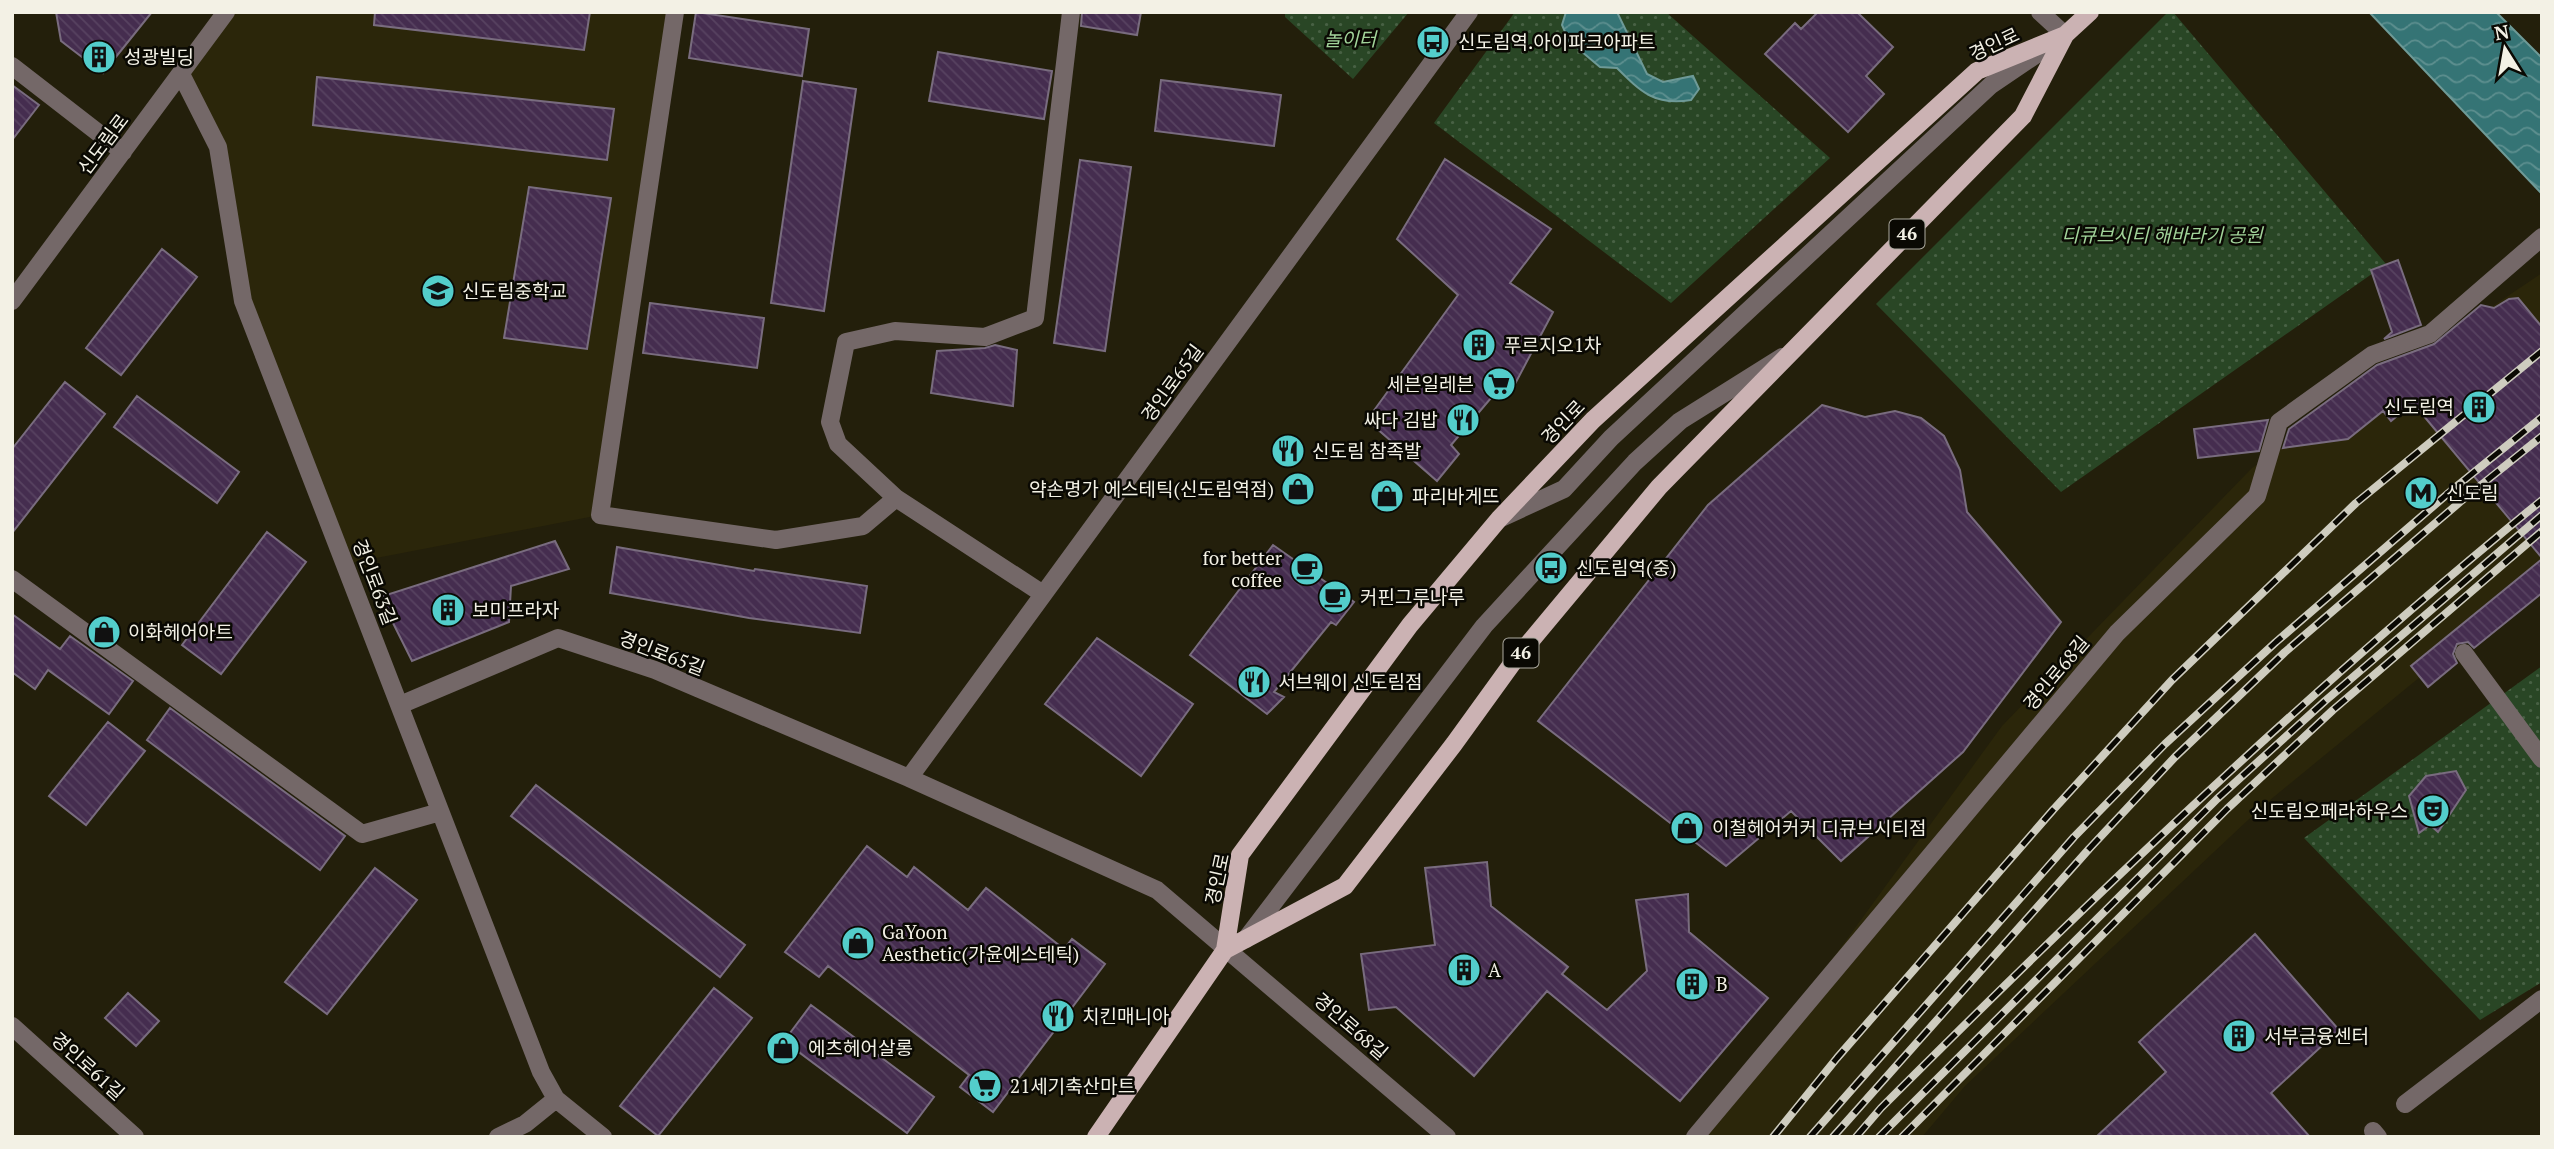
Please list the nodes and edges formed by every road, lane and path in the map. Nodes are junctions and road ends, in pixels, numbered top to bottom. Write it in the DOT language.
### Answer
graph roads {
  1 [pos="226,12"];
  2 [pos="675,12"];
  3 [pos="1071,12"];
  4 [pos="1469,12"];
  5 [pos="2040,12"];
  6 [pos="2090,12"];
  7 [pos="2065,36"];
  8 [pos="12,66"];
  9 [pos="181,74"];
  10 [pos="123,152"];
  11 [pos="2542,237"];
  12 [pos="12,301"];
  13 [pos="1790,352"];
  14 [pos="896,498"];
  15 [pos="1499,519"];
  16 [pos="12,579"];
  17 [pos="1043,594"];
  18 [pos="2464,653"];
  19 [pos="400,705"];
  20 [pos="2542,759"];
  21 [pos="909,778"];
  22 [pos="440,812"];
  23 [pos="1246,939"];
  24 [pos="1225,950"];
  25 [pos="2542,999"];
  26 [pos="12,1026"];
  27 [pos="556,1099"];
  28 [pos="2405,1104"];
  29 [pos="135,1137"];
  30 [pos="498,1137"];
  31 [pos="603,1137"];
  32 [pos="1096,1137"];
  33 [pos="1447,1137"];
  34 [pos="1695,1137"];
  1 -- 9 [label="street, 신도림로"];
  2 -- 14 [label="street"];
  3 -- 14 [label="street"];
  4 -- 17 [label="street, 경인로65길"];
  5 -- 7 [label="street"];
  6 -- 7 [label="main road, 경인로"];
  7 -- 13 [label="main road, 경인로 / 46"];
  7 -- 15 [label="street"];
  7 -- 15 [label="main road, 경인로 / 46"];
  8 -- 10 [label="street"];
  9 -- 10 [label="street, 신도림로"];
  9 -- 19 [label="street, 경인로63길"];
  10 -- 12 [label="street, 신도림로"];
  11 -- 34 [label="street, 경인로68길"];
  13 -- 23 [label="street"];
  13 -- 23 [label="main road, 경인로 / 46"];
  14 -- 17 [label="street"];
  15 -- 24 [label="main road, 경인로 / 46"];
  16 -- 22 [label="street"];
  17 -- 21 [label="street, 경인로65길"];
  18 -- 20 [label="street"];
  19 -- 21 [label="street, 경인로65길"];
  19 -- 22 [label="street, 경인로63길"];
  21 -- 24 [label="street, 경인로65길"];
  22 -- 27 [label="street, 경인로63길"];
  23 -- 24 [label="main road, 경인로 / 46"];
  24 -- 32 [label="main road, 경인로 / 46"];
  24 -- 33 [label="street, 경인로68길"];
  25 -- 28 [label="street"];
  26 -- 29 [label="street, 경인로61길"];
  27 -- 30 [label="street"];
  27 -- 31 [label="street, 경인로63길"];
}
